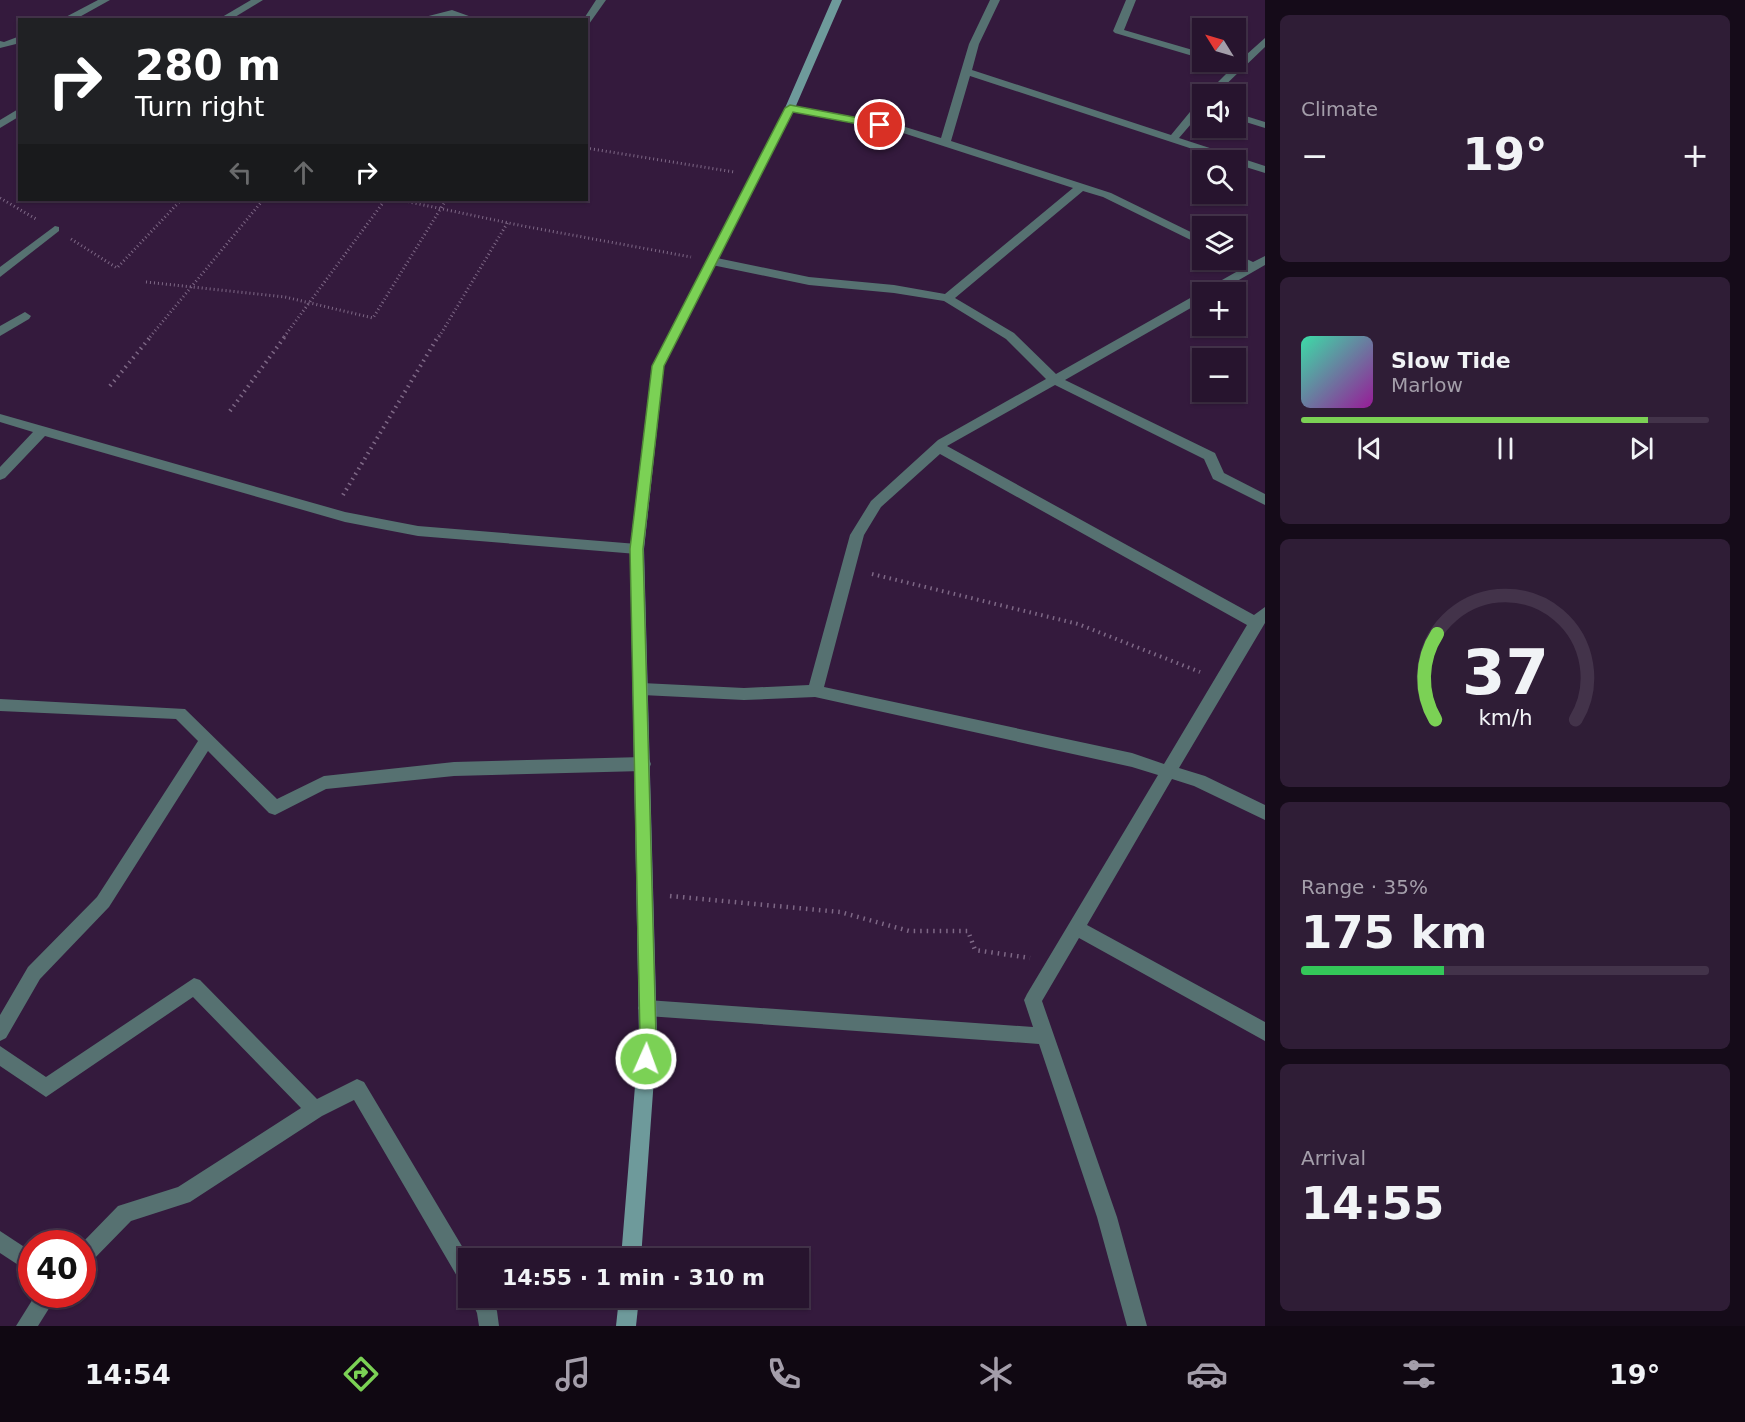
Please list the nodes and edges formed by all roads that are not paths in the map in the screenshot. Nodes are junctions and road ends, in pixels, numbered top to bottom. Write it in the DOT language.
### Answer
graph roads {
  1 [pos="105,0"];
  2 [pos="258,0"];
  3 [pos="600,0"];
  4 [pos="837,0"];
  5 [pos="995,0"];
  6 [pos="1131,0"];
  7 [pos="69,18"];
  8 [pos="226,18"];
  9 [pos="428,18"];
  10 [pos="468,18"];
  11 [pos="588,19"];
  12 [pos="18,40"];
  13 [pos="1265,41"];
  14 [pos="0,44"];
  15 [pos="1260,52"];
  16 [pos="1192,53"];
  17 [pos="1246,62"];
  18 [pos="966,71"];
  19 [pos="1234,72"];
  20 [pos="1221,84"];
  21 [pos="790,108"];
  22 [pos="18,112"];
  23 [pos="1192,116"];
  24 [pos="1246,119"];
  25 [pos="0,124"];
  26 [pos="1265,125"];
  27 [pos="1173,139"];
  28 [pos="945,142"];
  29 [pos="1265,170"];
  30 [pos="1081,187"];
  31 [pos="55,230"];
  32 [pos="1192,237"];
  33 [pos="1265,260"];
  34 [pos="712,261"];
  35 [pos="1246,263"];
  36 [pos="1254,267"];
  37 [pos="0,273"];
  38 [pos="1228,282"];
  39 [pos="947,298"];
  40 [pos="1192,302"];
  41 [pos="25,316"];
  42 [pos="0,332"];
  43 [pos="1055,380"];
  44 [pos="0,418"];
  45 [pos="42,431"];
  46 [pos="938,447"];
  47 [pos="0,476"];
  48 [pos="1265,500"];
  49 [pos="637,549"];
  50 [pos="1260,618"];
  51 [pos="642,689"];
  52 [pos="815,691"];
  53 [pos="0,705"];
  54 [pos="207,740"];
  55 [pos="643,764"];
  56 [pos="1167,770"];
  57 [pos="1265,813"];
  58 [pos="1076,928"];
  59 [pos="647,1008"];
  60 [pos="0,1032"];
  61 [pos="1265,1032"];
  62 [pos="1044,1036"];
  63 [pos="0,1055"];
  64 [pos="315,1110"];
  65 [pos="0,1241"];
  66 [pos="96,1243"];
  67 [pos="633,1248"];
  68 [pos="18,1254"];
  69 [pos="458,1259"];
  70 [pos="38,1308"];
  71 [pos="486,1308"];
  72 [pos="627,1308"];
  73 [pos="26,1326"];
  74 [pos="489,1326"];
  75 [pos="626,1326"];
  76 [pos="1137,1326"];
  1 -- 7 [label="street"];
  2 -- 8 [label="street"];
  3 -- 11 [label="street"];
  4 -- 21 [label="street"];
  5 -- 18 [label="street"];
  6 -- 16 [label="street"];
  9 -- 10 [label="street"];
  12 -- 14 [label="street"];
  13 -- 15 [label="street"];
  15 -- 17 [label="street"];
  18 -- 27 [label="street"];
  18 -- 28 [label="street"];
  19 -- 20 [label="street"];
  21 -- 28 [label="street"];
  21 -- 34 [label="street"];
  22 -- 25 [label="street"];
  23 -- 27 [label="street"];
  24 -- 26 [label="street"];
  27 -- 29 [label="street"];
  28 -- 30 [label="street"];
  30 -- 32 [label="street"];
  30 -- 39 [label="street"];
  31 -- 37 [label="street"];
  33 -- 36 [label="street"];
  34 -- 39 [label="street"];
  34 -- 49 [label="street"];
  35 -- 36 [label="street"];
  36 -- 38 [label="street"];
  39 -- 43 [label="street"];
  40 -- 43 [label="street"];
  41 -- 42 [label="street"];
  43 -- 46 [label="street"];
  43 -- 48 [label="street"];
  44 -- 45 [label="street"];
  45 -- 47 [label="street"];
  45 -- 49 [label="street"];
  46 -- 50 [label="street"];
  46 -- 52 [label="street"];
  49 -- 51 [label="street"];
  50 -- 56 [label="street"];
  51 -- 52 [label="street"];
  51 -- 55 [label="street"];
  52 -- 56 [label="street"];
  53 -- 54 [label="street"];
  54 -- 55 [label="street"];
  54 -- 60 [label="street"];
  55 -- 59 [label="street"];
  56 -- 57 [label="street"];
  56 -- 58 [label="street"];
  58 -- 61 [label="street"];
  58 -- 62 [label="street"];
  59 -- 62 [label="street"];
  59 -- 67 [label="street"];
  62 -- 76 [label="street"];
  63 -- 64 [label="street"];
  64 -- 66 [label="street"];
  64 -- 69 [label="street"];
  65 -- 68 [label="street"];
  70 -- 73 [label="street"];
  71 -- 74 [label="street"];
  72 -- 75 [label="street"];
}
